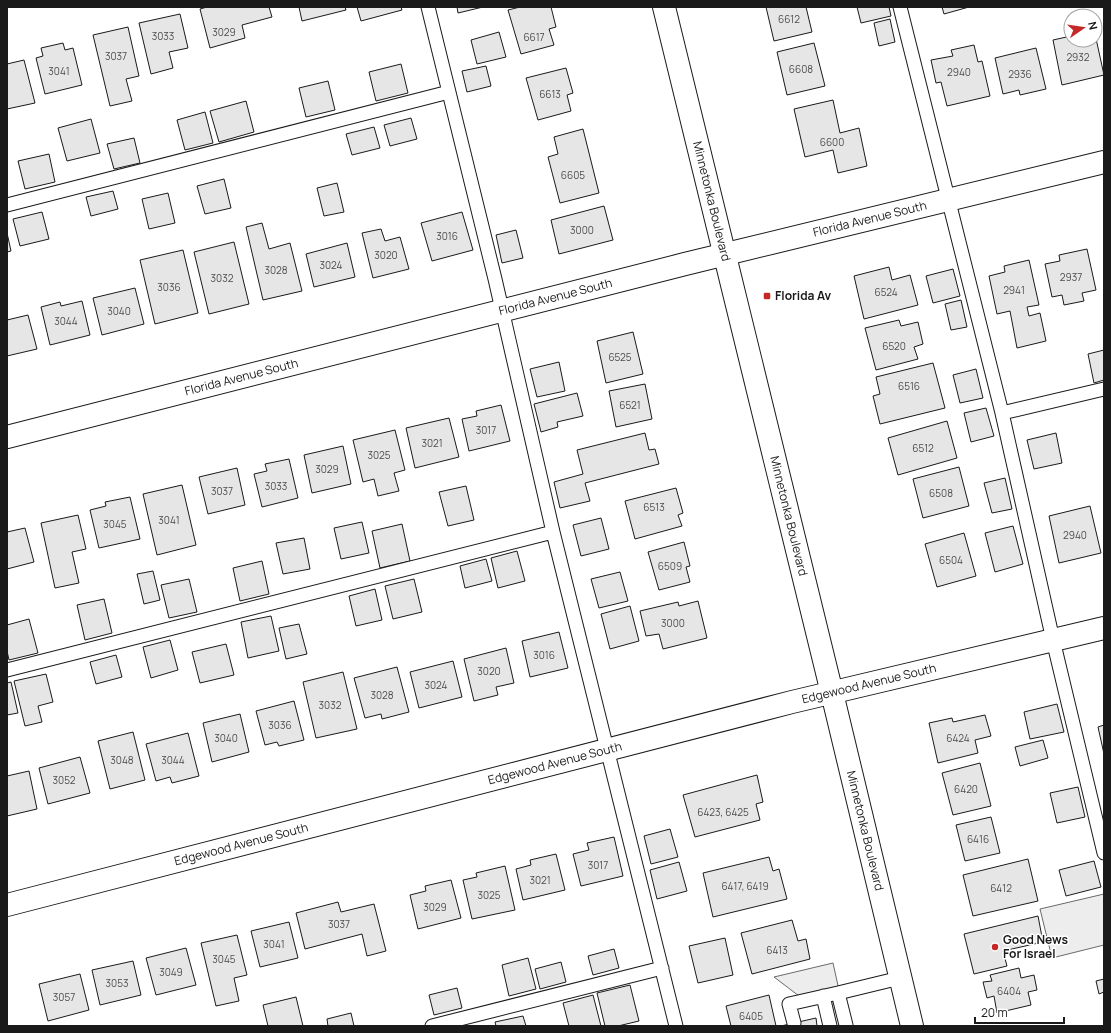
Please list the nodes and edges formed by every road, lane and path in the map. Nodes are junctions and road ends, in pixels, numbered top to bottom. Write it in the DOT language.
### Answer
graph roads {
  1 [pos="428,7"];
  2 [pos="664,7"];
  3 [pos="900,7"];
  4 [pos="449,92"];
  5 [pos="1104,162"];
  6 [pos="949,200"];
  7 [pos="7,205"];
  8 [pos="724,254"];
  9 [pos="502,311"];
  10 [pos="1104,389"];
  11 [pos="1002,413"];
  12 [pos="7,437"];
  13 [pos="554,532"];
  14 [pos="1104,628"];
  15 [pos="1053,640"];
  16 [pos="7,670"];
  17 [pos="832,693"];
  18 [pos="608,750"];
  19 [pos="1104,853"];
  20 [pos="7,904"];
  21 [pos="662,968"];
  22 [pos="900,978"];
  23 [pos="838,993"];
  24 [pos="823,996"];
  25 [pos="794,1023"];
  26 [pos="846,1025"];
  27 [pos="432,1026"];
  28 [pos="676,1026"];
  29 [pos="830,1026"];
  30 [pos="912,1026"];
  1 -- 4 [label="lane"];
  2 -- 8 [label="street, Minnetonka Boulevard"];
  3 -- 6 [label="lane"];
  4 -- 7 [label="lane"];
  4 -- 9 [label="lane"];
  5 -- 6 [label="street, Florida Avenue South"];
  6 -- 8 [label="street, Florida Avenue South"];
  6 -- 11 [label="lane"];
  8 -- 9 [label="street, Florida Avenue South"];
  8 -- 17 [label="street, Minnetonka Boulevard"];
  9 -- 12 [label="street, Florida Avenue South"];
  9 -- 13 [label="lane"];
  10 -- 11 [label="lane"];
  11 -- 15 [label="lane"];
  13 -- 16 [label="lane"];
  13 -- 18 [label="lane"];
  14 -- 15 [label="street, Edgewood Avenue South"];
  15 -- 17 [label="street, Edgewood Avenue South"];
  15 -- 19 [label="lane"];
  17 -- 18 [label="street, Edgewood Avenue South"];
  17 -- 22 [label="street, Minnetonka Boulevard"];
  18 -- 20 [label="street, Edgewood Avenue South"];
  18 -- 21 [label="lane"];
  21 -- 27 [label="lane"];
  21 -- 28 [label="lane"];
  22 -- 23 [label="lane"];
  22 -- 30 [label="street, Minnetonka Boulevard"];
  23 -- 24 [label="lane"];
  23 -- 26 [label="lane"];
  24 -- 25 [label="lane"];
  24 -- 29 [label="lane"];
}
